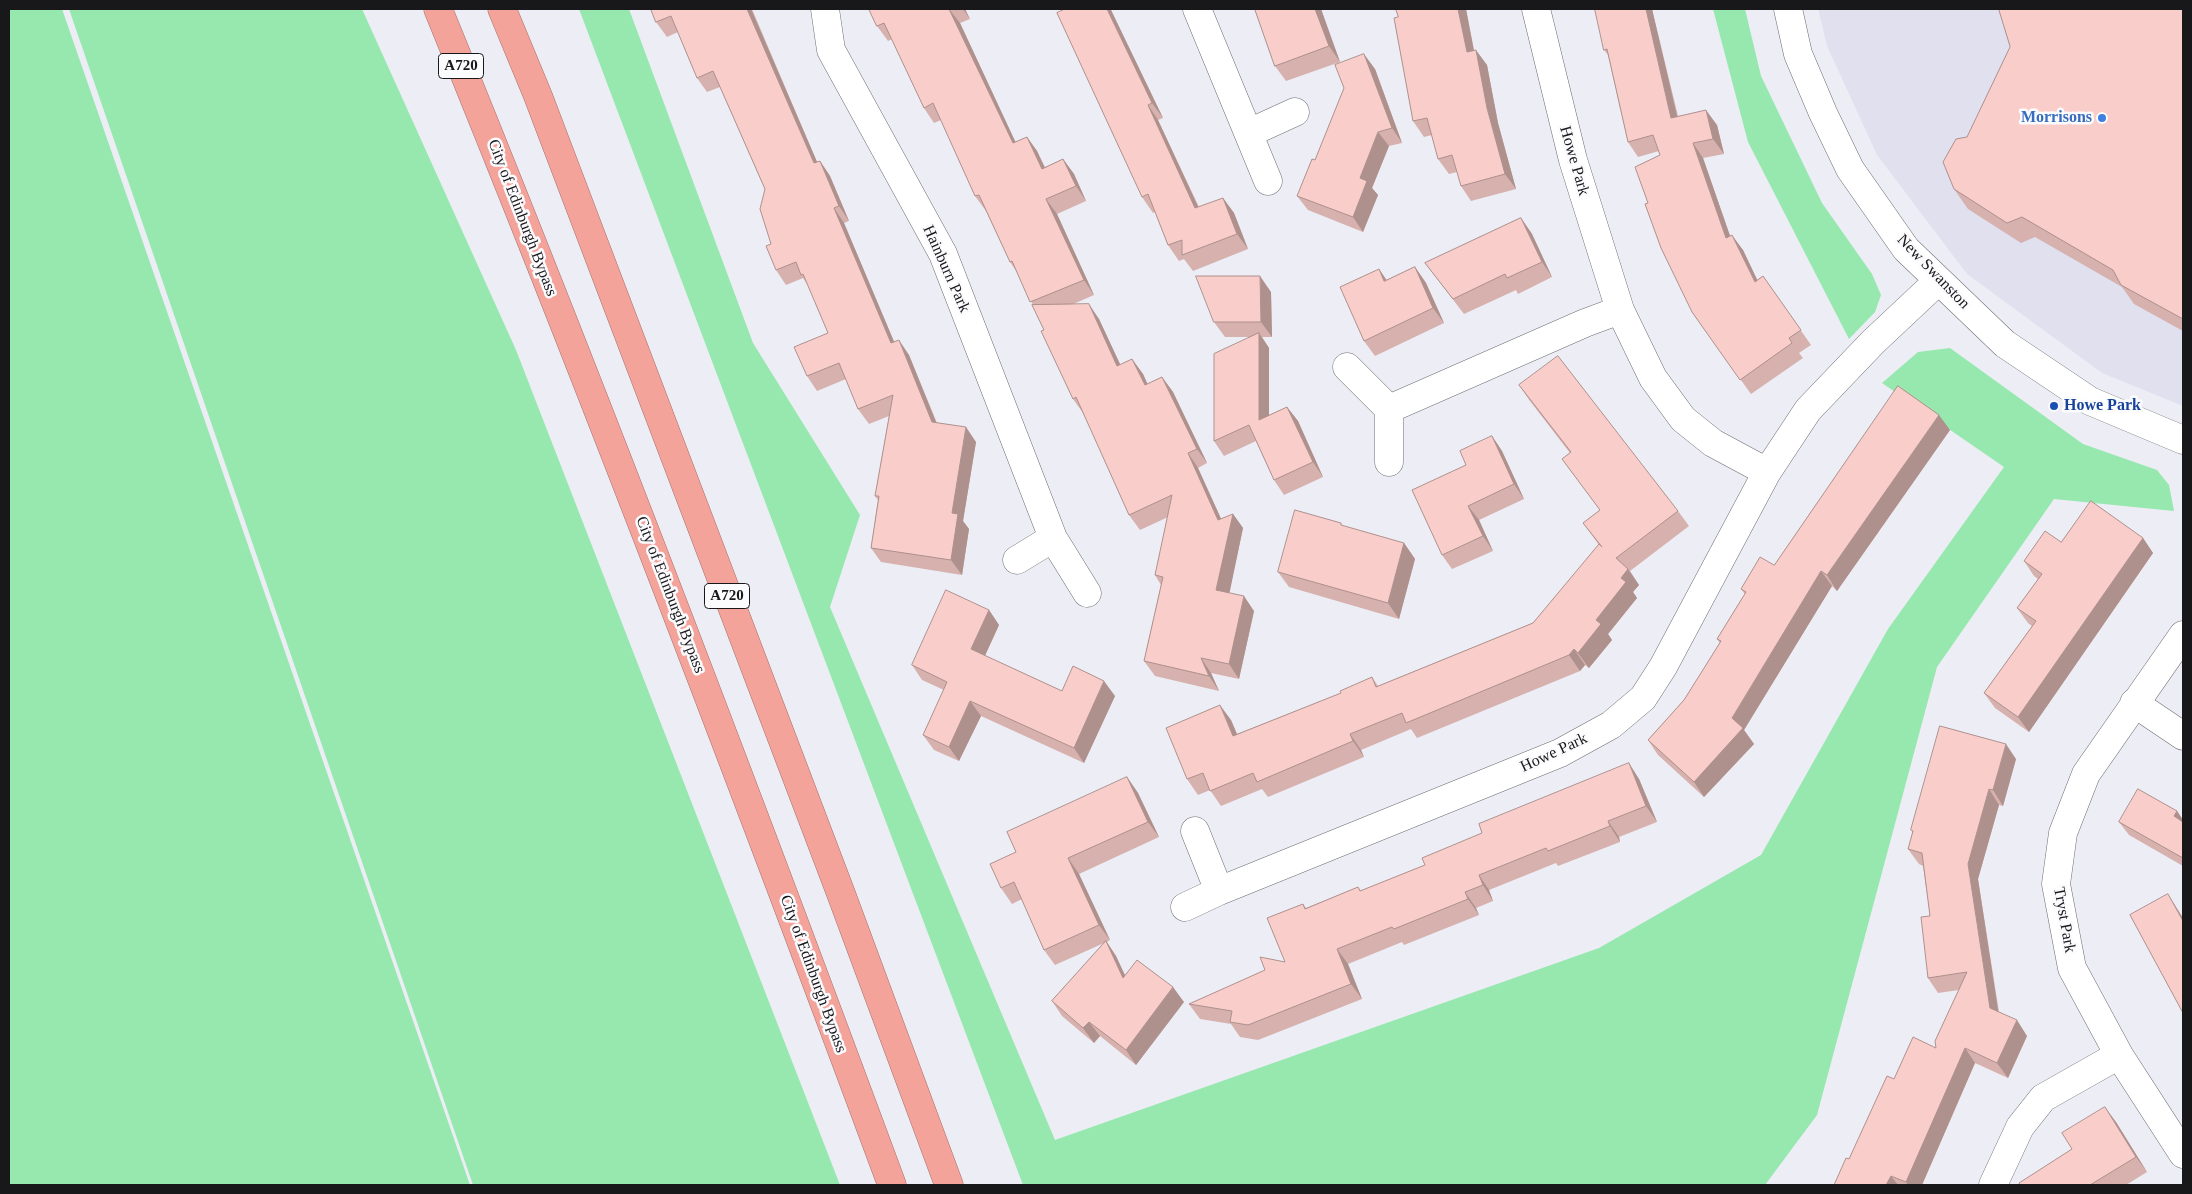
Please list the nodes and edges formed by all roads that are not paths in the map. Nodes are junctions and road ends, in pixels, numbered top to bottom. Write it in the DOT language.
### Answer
graph roads {
  1 [pos="430,9"];
  2 [pos="438,9"];
  3 [pos="502,9"];
  4 [pos="508,9"];
  5 [pos="825,9"];
  6 [pos="1197,9"];
  7 [pos="1536,9"];
  8 [pos="1788,9"];
  9 [pos="538,96"];
  10 [pos="1295,112"];
  11 [pos="484,122"];
  12 [pos="1249,133"];
  13 [pos="1268,181"];
  14 [pos="1938,281"];
  15 [pos="1620,310"];
  16 [pos="1347,367"];
  17 [pos="1389,410"];
  18 [pos="2183,440"];
  19 [pos="1389,462"];
  20 [pos="1767,472"];
  21 [pos="1054,538"];
  22 [pos="1018,560"];
  23 [pos="1087,593"];
  24 [pos="2183,635"];
  25 [pos="2134,703"];
  26 [pos="2183,736"];
  27 [pos="1195,830"];
  28 [pos="1220,891"];
  29 [pos="1185,907"];
  30 [pos="2119,1055"];
  31 [pos="2183,1154"];
  32 [pos="892,1185"];
  33 [pos="949,1185"];
  34 [pos="1994,1185"];
  1 -- 11 [label="highway"];
  2 -- 11 [label="highway, City of Edinburgh Bypass / A720"];
  3 -- 9 [label="highway, A720"];
  4 -- 9 [label="highway"];
  5 -- 21 [label="street, Hainburn Park"];
  6 -- 12 [label="street"];
  7 -- 15 [label="street, Howe Park"];
  8 -- 14 [label="street, New Swanston"];
  9 -- 33 [label="highway, A720"];
  10 -- 12 [label="street"];
  11 -- 32 [label="highway, City of Edinburgh Bypass / A720"];
  12 -- 13 [label="street"];
  14 -- 18 [label="street, New Swanston"];
  14 -- 20 [label="street, Howe Park"];
  15 -- 17 [label="street"];
  15 -- 20 [label="street, Howe Park"];
  16 -- 17 [label="street"];
  17 -- 19 [label="street"];
  20 -- 28 [label="street, Howe Park"];
  21 -- 22 [label="street"];
  21 -- 23 [label="street, Hainburn Park"];
  24 -- 25 [label="street, Tryst Park"];
  25 -- 26 [label="street"];
  25 -- 30 [label="street, Tryst Park"];
  27 -- 28 [label="street"];
  28 -- 29 [label="street, Howe Park"];
  30 -- 31 [label="street, Tryst Park"];
  30 -- 34 [label="street"];
}
